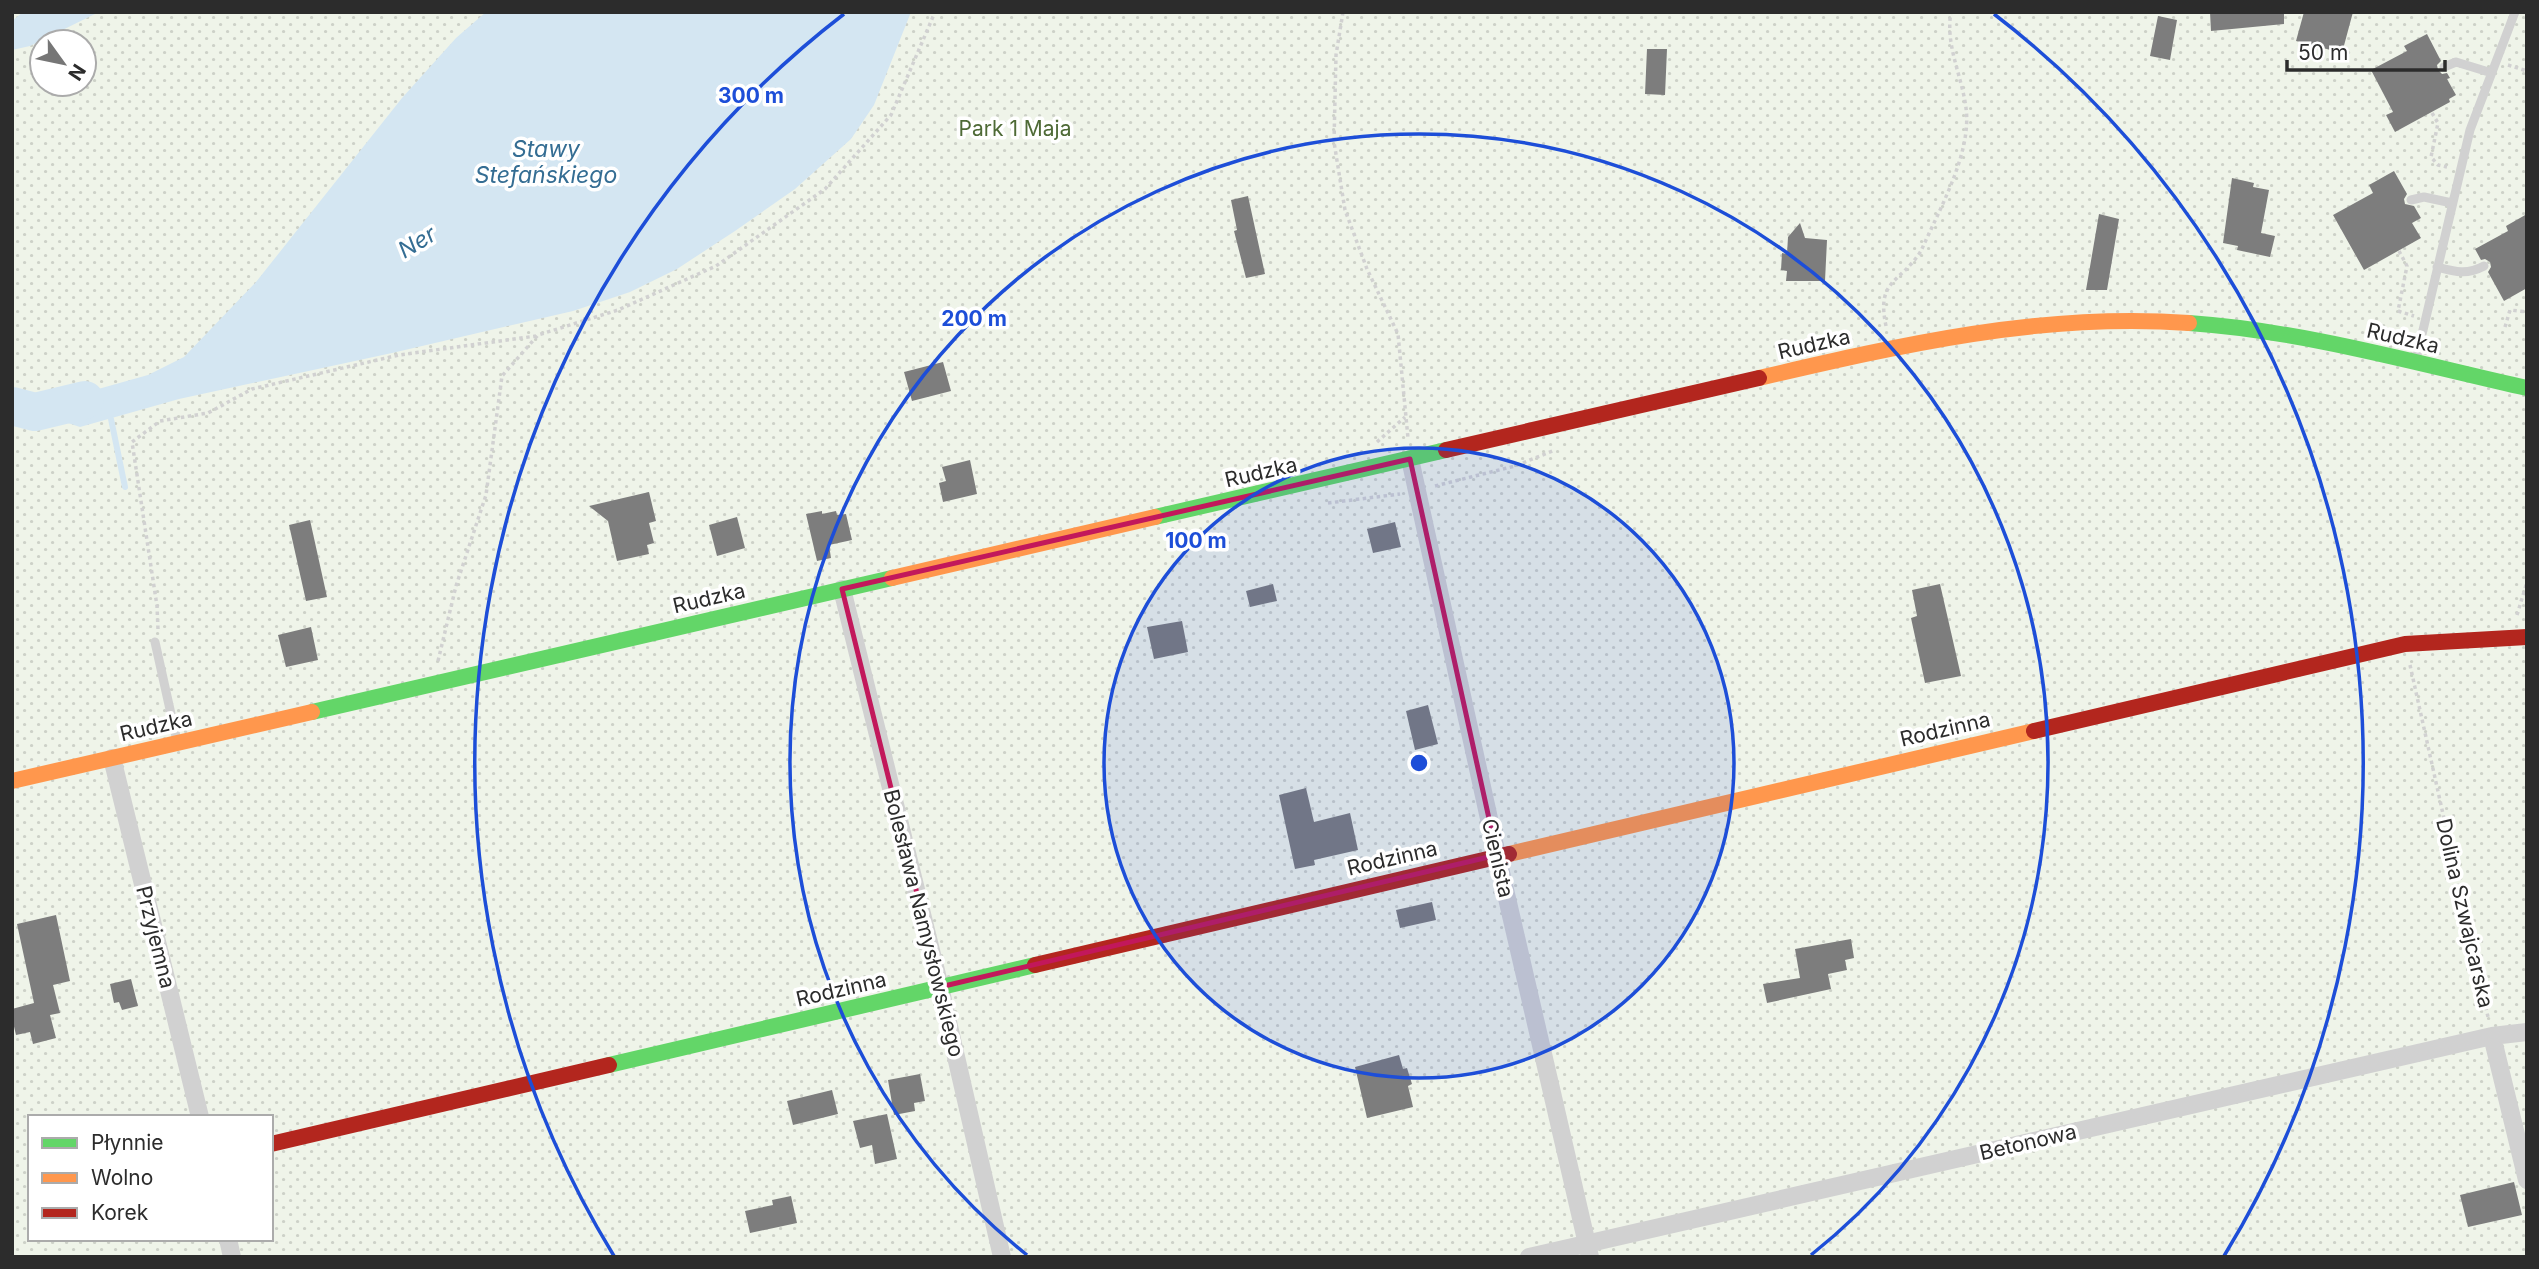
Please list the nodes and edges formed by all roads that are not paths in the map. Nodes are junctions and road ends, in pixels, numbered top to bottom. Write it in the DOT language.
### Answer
graph roads {
  1 [pos="2515,12"];
  2 [pos="2444,67"];
  3 [pos="2492,73"];
  4 [pos="2411,200"];
  5 [pos="2452,202"];
  6 [pos="2484,266"];
  7 [pos="2437,267"];
  8 [pos="2415,362"];
  9 [pos="2527,388"];
  10 [pos="1410,459"];
  11 [pos="842,589"];
  12 [pos="2519,637"];
  13 [pos="155,642"];
  14 [pos="177,743"];
  15 [pos="112,758"];
  16 [pos="12,781"];
  17 [pos="1497,855"];
  18 [pos="940,987"];
  19 [pos="2527,1032"];
  20 [pos="2492,1036"];
  21 [pos="200,1115"];
  22 [pos="273,1144"];
  23 [pos="2527,1180"];
  24 [pos="1588,1250"];
  25 [pos="1002,1257"];
  26 [pos="1529,1257"];
  1 -- 3 [label="lane"];
  2 -- 3 [label="lane"];
  3 -- 5 [label="lane"];
  4 -- 5 [label="lane"];
  5 -- 7 [label="lane"];
  6 -- 7 [label="lane"];
  7 -- 8 [label="lane"];
  8 -- 9 [label="street, Rudzka"];
  8 -- 10 [label="street, Rudzka"];
  10 -- 11 [label="street, Rudzka"];
  10 -- 17 [label="street, Cienista"];
  11 -- 14 [label="street, Rudzka"];
  11 -- 18 [label="street, Bolesława Namysłowskiego"];
  12 -- 17 [label="street, Rodzinna"];
  13 -- 14 [label="lane"];
  14 -- 15 [label="street, Rudzka"];
  15 -- 16 [label="street, Rudzka"];
  15 -- 21 [label="street, Przyjemna"];
  17 -- 18 [label="street, Rodzinna"];
  17 -- 24 [label="street, Cienista"];
  18 -- 22 [label="street, Rodzinna"];
  18 -- 25 [label="street, Bolesława Namysłowskiego"];
  19 -- 20 [label="street, Betonowa"];
  20 -- 23 [label="street, Dolina Szwajcarska"];
  20 -- 24 [label="street, Betonowa"];
  24 -- 26 [label="street, Betonowa"];
}
